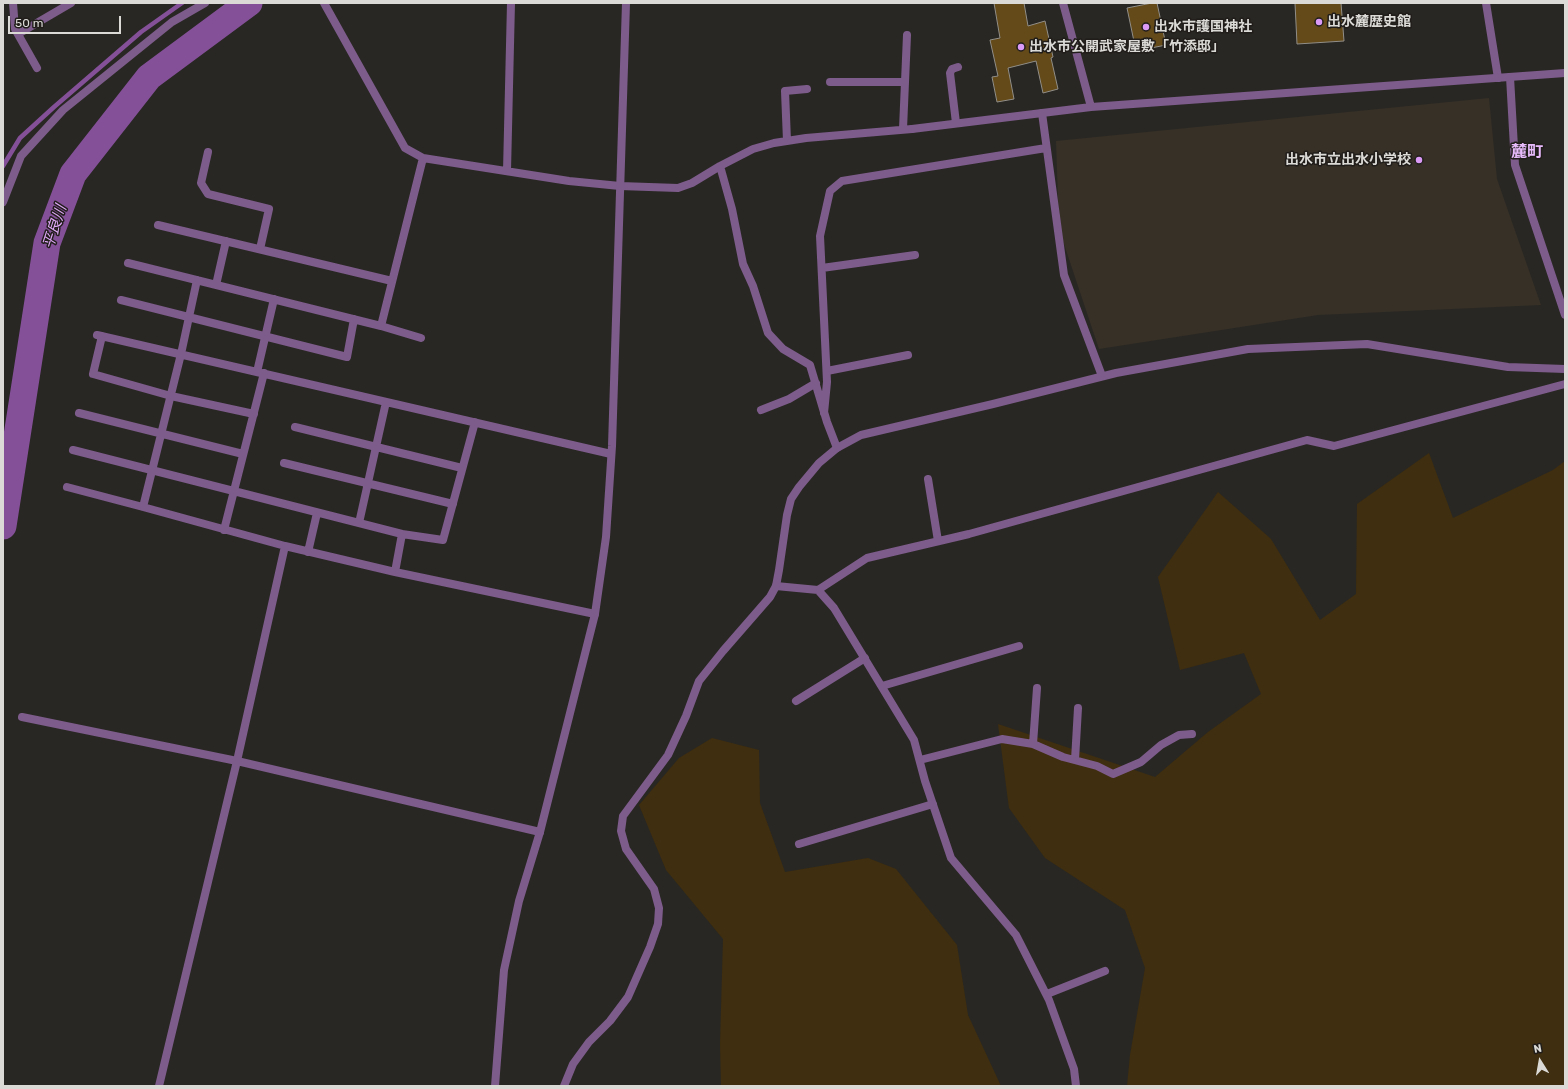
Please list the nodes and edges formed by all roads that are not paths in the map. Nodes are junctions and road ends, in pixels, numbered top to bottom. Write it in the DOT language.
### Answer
graph roads {
  1 [pos="13,3"];
  2 [pos="71,3"];
  3 [pos="205,3"];
  4 [pos="324,3"];
  5 [pos="511,3"];
  6 [pos="626,3"];
  7 [pos="1062,3"];
  8 [pos="1486,3"];
  9 [pos="18,34"];
  10 [pos="907,35"];
  11 [pos="958,67"];
  12 [pos="37,68"];
  13 [pos="1565,73"];
  14 [pos="1510,77"];
  15 [pos="1498,78"];
  16 [pos="830,82"];
  17 [pos="905,82"];
  18 [pos="807,89"];
  19 [pos="1091,107"];
  20 [pos="1042,113"];
  21 [pos="956,123"];
  22 [pos="903,129"];
  23 [pos="787,141"];
  24 [pos="1046,148"];
  25 [pos="208,152"];
  26 [pos="423,158"];
  27 [pos="720,166"];
  28 [pos="507,171"];
  29 [pos="620,186"];
  30 [pos="3,202"];
  31 [pos="158,225"];
  32 [pos="226,241"];
  33 [pos="260,249"];
  34 [pos="915,255"];
  35 [pos="128,263"];
  36 [pos="822,268"];
  37 [pos="197,280"];
  38 [pos="392,281"];
  39 [pos="216,285"];
  40 [pos="274,299"];
  41 [pos="121,300"];
  42 [pos="1565,315"];
  43 [pos="189,317"];
  44 [pos="354,319"];
  45 [pos="381,326"];
  46 [pos="265,336"];
  47 [pos="421,338"];
  48 [pos="181,354"];
  49 [pos="908,355"];
  50 [pos="1565,369"];
  51 [pos="827,371"];
  52 [pos="261,373"];
  53 [pos="1102,376"];
  54 [pos="816,383"];
  55 [pos="1565,384"];
  56 [pos="171,396"];
  57 [pos="386,402"];
  58 [pos="762,410"];
  59 [pos="79,413"];
  60 [pos="824,413"];
  61 [pos="254,414"];
  62 [pos="474,422"];
  63 [pos="295,426"];
  64 [pos="162,434"];
  65 [pos="376,446"];
  66 [pos="837,448"];
  67 [pos="73,450"];
  68 [pos="243,454"];
  69 [pos="611,454"];
  70 [pos="284,463"];
  71 [pos="462,468"];
  72 [pos="153,471"];
  73 [pos="928,479"];
  74 [pos="367,484"];
  75 [pos="67,488"];
  76 [pos="234,491"];
  77 [pos="453,504"];
  78 [pos="143,508"];
  79 [pos="317,513"];
  80 [pos="359,523"];
  81 [pos="224,530"];
  82 [pos="402,534"];
  83 [pos="938,541"];
  84 [pos="285,546"];
  85 [pos="308,552"];
  86 [pos="395,572"];
  87 [pos="776,586"];
  88 [pos="818,590"];
  89 [pos="595,614"];
  90 [pos="1019,646"];
  91 [pos="865,658"];
  92 [pos="882,686"];
  93 [pos="1036,688"];
  94 [pos="796,701"];
  95 [pos="1078,708"];
  96 [pos="22,717"];
  97 [pos="1192,734"];
  98 [pos="1033,744"];
  99 [pos="237,760"];
  100 [pos="920,760"];
  101 [pos="1076,760"];
  102 [pos="933,804"];
  103 [pos="540,832"];
  104 [pos="799,844"];
  105 [pos="1105,971"];
  106 [pos="1047,994"];
  107 [pos="159,1086"];
  108 [pos="495,1086"];
  109 [pos="564,1086"];
  110 [pos="1076,1086"];
  1 -- 9 [label="street"];
  2 -- 9 [label="street"];
  3 -- 30 [label="street"];
  4 -- 26 [label="street"];
  5 -- 28 [label="street"];
  6 -- 29 [label="street"];
  7 -- 19 [label="street"];
  8 -- 15 [label="street"];
  9 -- 12 [label="street"];
  10 -- 17 [label="street"];
  11 -- 21 [label="street"];
  13 -- 14 [label="street"];
  14 -- 15 [label="street"];
  14 -- 42 [label="street"];
  15 -- 19 [label="street"];
  16 -- 17 [label="street"];
  17 -- 22 [label="street"];
  18 -- 23 [label="street"];
  19 -- 20 [label="street"];
  20 -- 21 [label="street"];
  20 -- 24 [label="street"];
  21 -- 22 [label="street"];
  22 -- 23 [label="street"];
  23 -- 27 [label="street"];
  24 -- 36 [label="street"];
  24 -- 53 [label="street"];
  25 -- 33 [label="street"];
  26 -- 28 [label="street"];
  26 -- 38 [label="street"];
  27 -- 29 [label="street"];
  27 -- 54 [label="street"];
  28 -- 29 [label="street"];
  29 -- 69 [label="street"];
  31 -- 32 [label="street"];
  32 -- 33 [label="street"];
  32 -- 39 [label="street"];
  33 -- 38 [label="street"];
  34 -- 36 [label="street"];
  35 -- 37 [label="street"];
  36 -- 51 [label="street"];
  37 -- 39 [label="street"];
  37 -- 43 [label="street"];
  38 -- 45 [label="street"];
  39 -- 40 [label="street"];
  40 -- 44 [label="street"];
  40 -- 46 [label="street"];
  41 -- 43 [label="street"];
  43 -- 46 [label="street"];
  43 -- 48 [label="street"];
  44 -- 45 [label="street"];
  44 -- 46 [label="street"];
  45 -- 47 [label="street"];
  46 -- 52 [label="street"];
  48 -- 52 [label="street"];
  48 -- 56 [label="street"];
  48 -- 56 [label="street"];
  49 -- 51 [label="street"];
  50 -- 53 [label="street"];
  51 -- 60 [label="street"];
  52 -- 57 [label="street"];
  52 -- 61 [label="street"];
  53 -- 66 [label="street"];
  54 -- 58 [label="street"];
  54 -- 60 [label="street"];
  55 -- 83 [label="street"];
  56 -- 61 [label="street"];
  56 -- 64 [label="street"];
  57 -- 62 [label="street"];
  57 -- 65 [label="street"];
  59 -- 64 [label="street"];
  60 -- 66 [label="street"];
  61 -- 68 [label="street"];
  62 -- 69 [label="street"];
  62 -- 71 [label="street"];
  63 -- 65 [label="street"];
  64 -- 68 [label="street"];
  64 -- 72 [label="street"];
  65 -- 71 [label="street"];
  65 -- 74 [label="street"];
  66 -- 87 [label="street"];
  67 -- 72 [label="street"];
  68 -- 76 [label="street"];
  69 -- 89 [label="street"];
  70 -- 74 [label="street"];
  71 -- 77 [label="street"];
  72 -- 76 [label="street"];
  72 -- 78 [label="street"];
  73 -- 83 [label="street"];
  74 -- 77 [label="street"];
  74 -- 80 [label="street"];
  75 -- 78 [label="street"];
  76 -- 79 [label="street"];
  76 -- 81 [label="street"];
  77 -- 82 [label="street"];
  78 -- 81 [label="street"];
  79 -- 80 [label="street"];
  79 -- 85 [label="street"];
  80 -- 82 [label="street"];
  81 -- 84 [label="street"];
  82 -- 86 [label="street"];
  83 -- 88 [label="street"];
  84 -- 85 [label="street"];
  84 -- 99 [label="street"];
  85 -- 86 [label="street"];
  86 -- 89 [label="street"];
  87 -- 88 [label="street"];
  87 -- 109 [label="street"];
  88 -- 91 [label="street"];
  89 -- 103 [label="street"];
  90 -- 92 [label="street"];
  91 -- 92 [label="street"];
  91 -- 94 [label="street"];
  92 -- 100 [label="street"];
  93 -- 98 [label="street"];
  95 -- 101 [label="street"];
  96 -- 99 [label="street"];
  97 -- 101 [label="street"];
  98 -- 100 [label="street"];
  98 -- 101 [label="street"];
  99 -- 103 [label="street"];
  99 -- 107 [label="street"];
  100 -- 102 [label="street"];
  102 -- 104 [label="street"];
  102 -- 106 [label="street"];
  103 -- 108 [label="street"];
  105 -- 106 [label="street"];
  106 -- 110 [label="street"];
}
